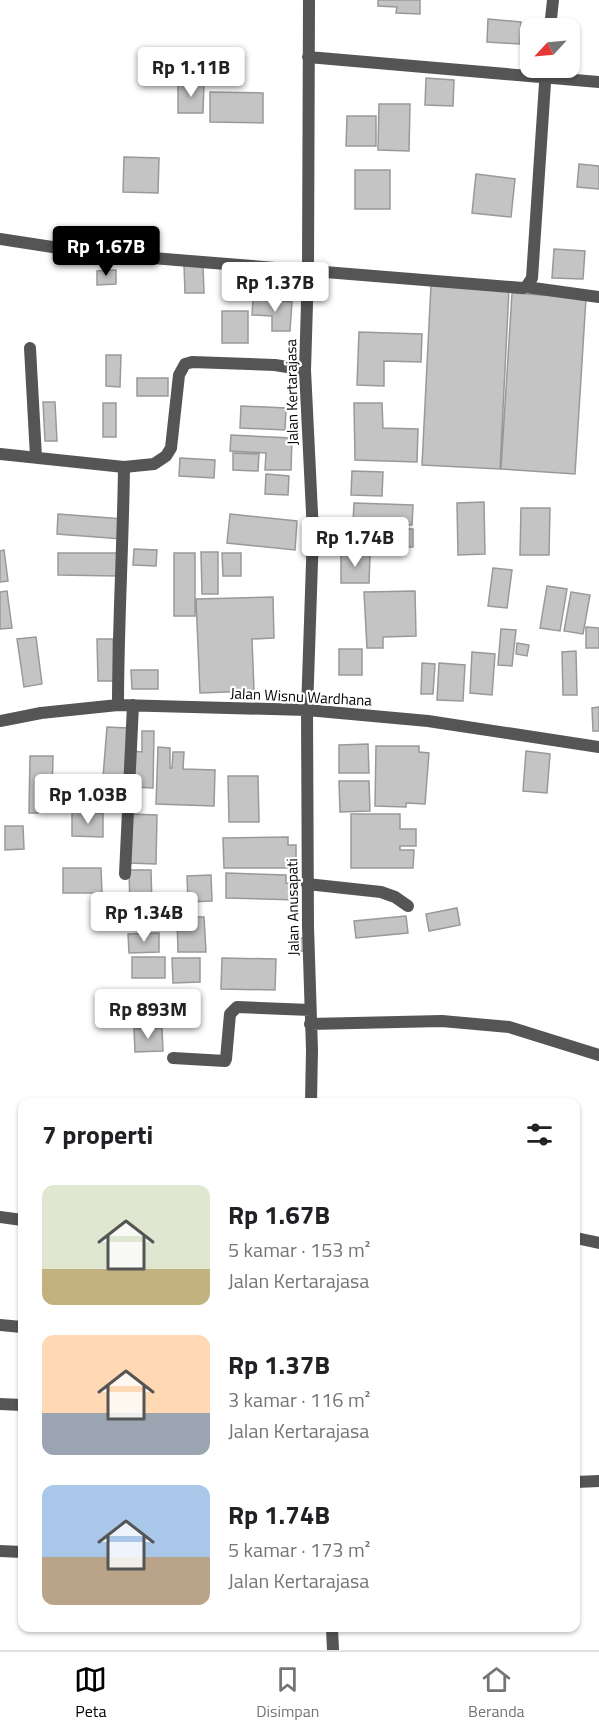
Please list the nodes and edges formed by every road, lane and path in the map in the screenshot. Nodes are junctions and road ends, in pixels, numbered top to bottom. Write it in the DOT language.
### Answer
graph roads {
  1 [pos="309,0"];
  2 [pos="553,0"];
  3 [pos="551,18"];
  4 [pos="308,57"];
  5 [pos="520,71"];
  6 [pos="545,78"];
  7 [pos="575,78"];
  8 [pos="599,82"];
  9 [pos="0,239"];
  10 [pos="308,270"];
  11 [pos="526,287"];
  12 [pos="599,297"];
  13 [pos="30,348"];
  14 [pos="305,370"];
  15 [pos="0,454"];
  16 [pos="36,457"];
  17 [pos="124,467"];
  18 [pos="118,705"];
  19 [pos="132,705"];
  20 [pos="307,711"];
  21 [pos="0,721"];
  22 [pos="599,747"];
  23 [pos="125,874"];
  24 [pos="308,884"];
  25 [pos="408,906"];
  26 [pos="310,1010"];
  27 [pos="310,1024"];
  28 [pos="599,1055"];
  29 [pos="173,1058"];
  30 [pos="311,1098"];
  31 [pos="0,1216"];
  32 [pos="18,1219"];
  33 [pos="580,1239"];
  34 [pos="599,1243"];
  35 [pos="0,1325"];
  36 [pos="18,1327"];
  37 [pos="0,1404"];
  38 [pos="18,1405"];
  39 [pos="599,1481"];
  40 [pos="580,1482"];
  41 [pos="0,1551"];
  42 [pos="18,1552"];
  43 [pos="332,1632"];
  44 [pos="333,1650"];
  1 -- 4 [label="street, Jalan Kertarajasa"];
  2 -- 3 [label="street"];
  4 -- 5 [label="street"];
  4 -- 10 [label="street, Jalan Kertarajasa"];
  6 -- 11 [label="street"];
  7 -- 8 [label="street"];
  9 -- 10 [label="street"];
  10 -- 11 [label="street"];
  10 -- 14 [label="street, Jalan Kertarajasa"];
  11 -- 12 [label="street"];
  13 -- 16 [label="street"];
  14 -- 17 [label="street"];
  14 -- 20 [label="street, Jalan Kertarajasa"];
  15 -- 16 [label="street"];
  16 -- 17 [label="street"];
  17 -- 18 [label="street"];
  18 -- 19 [label="street, Jalan Wisnu Wardhana"];
  18 -- 21 [label="street, Jalan Wisnu Wardhana"];
  19 -- 20 [label="street, Jalan Wisnu Wardhana"];
  19 -- 23 [label="street"];
  20 -- 22 [label="street, Jalan Wisnu Wardhana"];
  20 -- 24 [label="street, Jalan Anusapati"];
  24 -- 25 [label="street"];
  24 -- 26 [label="street, Jalan Anusapati"];
  26 -- 27 [label="street, Jalan Anusapati"];
  26 -- 29 [label="street"];
  27 -- 28 [label="street"];
  27 -- 30 [label="street, Jalan Anusapati"];
  31 -- 32 [label="street"];
  33 -- 34 [label="street"];
  35 -- 36 [label="street"];
  37 -- 38 [label="street"];
  39 -- 40 [label="street"];
  41 -- 42 [label="street"];
  43 -- 44 [label="street"];
}
